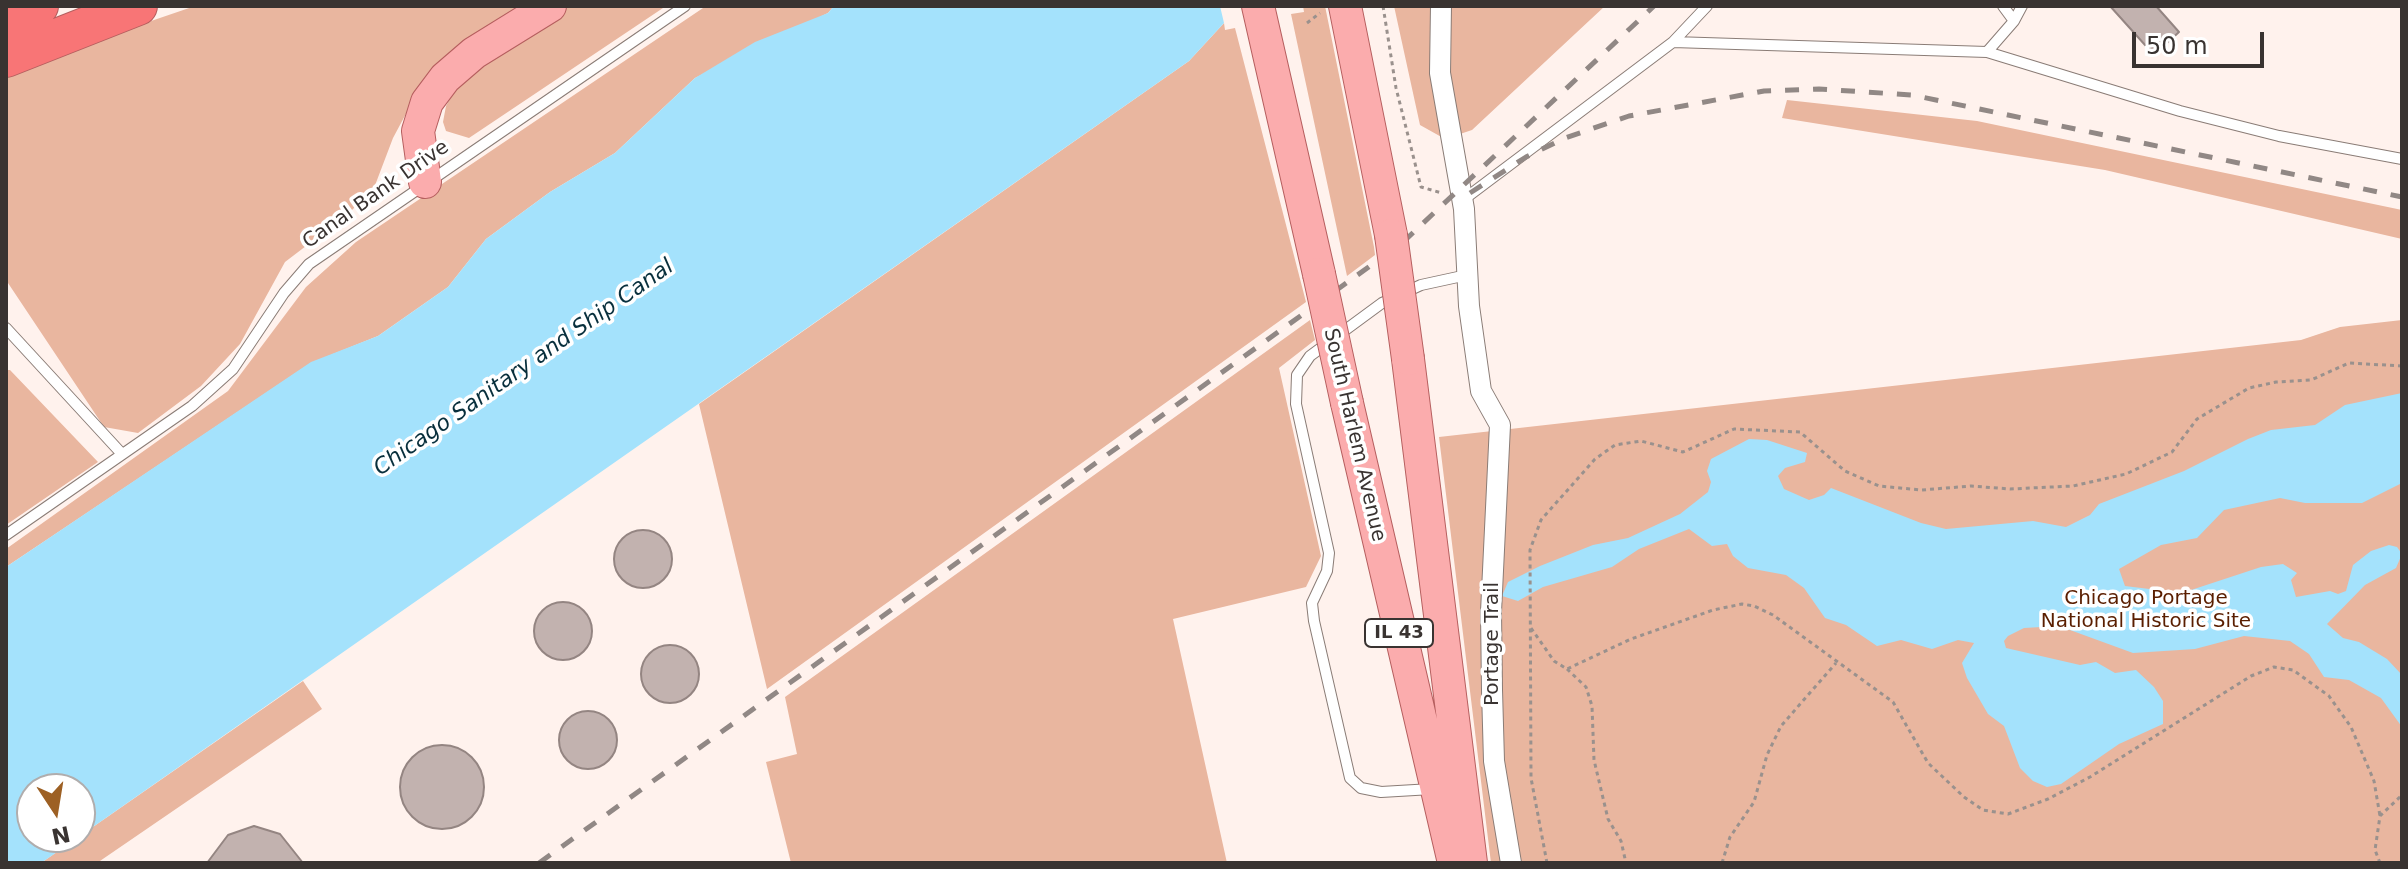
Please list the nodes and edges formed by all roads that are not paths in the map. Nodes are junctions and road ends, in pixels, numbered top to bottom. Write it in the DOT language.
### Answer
graph roads {
  1 [pos="39,6"];
  2 [pos="138,6"];
  3 [pos="550,6"];
  4 [pos="685,6"];
  5 [pos="1258,6"];
  6 [pos="1345,6"];
  7 [pos="1441,6"];
  8 [pos="1707,6"];
  9 [pos="2003,6"];
  10 [pos="2022,6"];
  11 [pos="2014,21"];
  12 [pos="6,24"];
  13 [pos="1673,42"];
  14 [pos="1987,52"];
  15 [pos="6,58"];
  16 [pos="2402,159"];
  17 [pos="425,182"];
  18 [pos="1461,192"];
  19 [pos="1467,275"];
  20 [pos="6,328"];
  21 [pos="122,454"];
  22 [pos="6,535"];
  23 [pos="1435,789"];
  24 [pos="1454,863"];
  25 [pos="1471,863"];
  26 [pos="1511,863"];
  1 -- 12 [label="highway"];
  2 -- 15 [label="highway"];
  3 -- 17 [label="main road"];
  4 -- 17 [label="lane, Canal Bank Drive"];
  5 -- 23 [label="main road, South Harlem Avenue / IL 43, bridge"];
  6 -- 25 [label="main road, IL 43, bridge"];
  7 -- 18 [label="street"];
  8 -- 13 [label="lane"];
  9 -- 11 [label="lane"];
  10 -- 11 [label="lane"];
  11 -- 14 [label="lane"];
  13 -- 14 [label="lane"];
  13 -- 18 [label="lane"];
  14 -- 16 [label="lane"];
  17 -- 21 [label="lane, Canal Bank Drive"];
  18 -- 19 [label="street"];
  19 -- 23 [label="lane"];
  19 -- 26 [label="street, Portage Trail"];
  20 -- 21 [label="lane"];
  21 -- 22 [label="lane, Canal Bank Drive"];
  23 -- 24 [label="main road, South Harlem Avenue / IL 43"];
}
